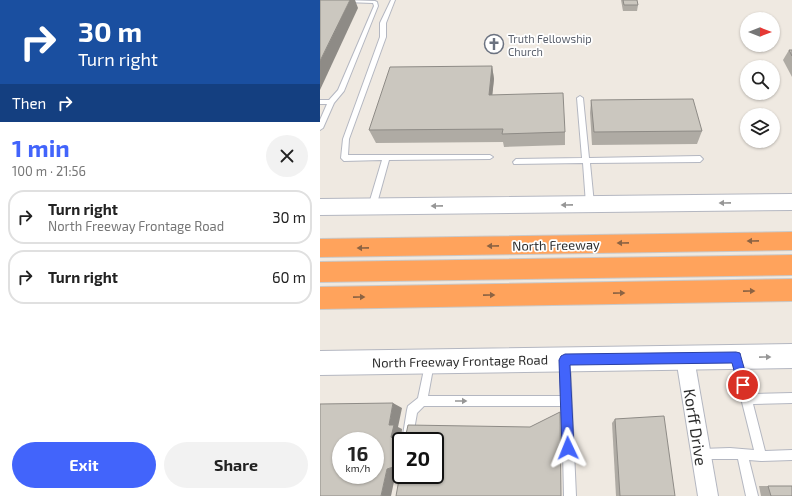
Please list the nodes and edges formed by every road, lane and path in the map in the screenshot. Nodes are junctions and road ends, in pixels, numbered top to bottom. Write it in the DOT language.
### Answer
graph roads {
  1 [pos="393,0"];
  2 [pos="336,1"];
  3 [pos="580,98"];
  4 [pos="320,102"];
  5 [pos="331,102"];
  6 [pos="320,128"];
  7 [pos="490,157"];
  8 [pos="386,158"];
  9 [pos="700,158"];
  10 [pos="516,162"];
  11 [pos="586,162"];
  12 [pos="792,202"];
  13 [pos="590,204"];
  14 [pos="320,207"];
  15 [pos="372,207"];
  16 [pos="792,241"];
  17 [pos="320,248"];
  18 [pos="792,265"];
  19 [pos="320,272"];
  20 [pos="792,290"];
  21 [pos="320,298"];
  22 [pos="792,356"];
  23 [pos="736,357"];
  24 [pos="685,358"];
  25 [pos="565,360"];
  26 [pos="429,362"];
  27 [pos="320,364"];
  28 [pos="792,398"];
  29 [pos="747,399"];
  30 [pos="422,400"];
  31 [pos="566,400"];
  32 [pos="408,432"];
  33 [pos="701,454"];
  34 [pos="742,454"];
  35 [pos="792,455"];
  36 [pos="761,456"];
  37 [pos="570,496"];
  38 [pos="708,496"];
  39 [pos="752,496"];
  1 -- 8 [label="lane"];
  2 -- 5 [label="lane"];
  3 -- 11 [label="lane"];
  4 -- 5 [label="lane"];
  5 -- 6 [label="lane"];
  7 -- 8 [label="lane"];
  8 -- 15 [label="lane"];
  9 -- 11 [label="lane"];
  10 -- 11 [label="lane"];
  11 -- 13 [label="lane"];
  12 -- 13 [label="main road, one-way"];
  13 -- 15 [label="main road, one-way"];
  14 -- 15 [label="main road"];
  16 -- 17 [label="highway, North Freeway, one-way"];
  18 -- 19 [label="highway, North Freeway"];
  21 -- 20 [label="highway, one-way"];
  23 -- 22 [label="main road, North Freeway Frontage Road, one-way"];
  23 -- 24 [label="main road, North Freeway Frontage Road"];
  23 -- 29 [label="lane"];
  24 -- 25 [label="main road, North Freeway Frontage Road"];
  24 -- 33 [label="street, Korff Drive"];
  25 -- 26 [label="main road, North Freeway Frontage Road"];
  25 -- 31 [label="lane"];
  26 -- 27 [label="main road, North Freeway Frontage Road"];
  26 -- 30 [label="lane"];
  28 -- 29 [label="lane"];
  29 -- 36 [label="lane"];
  30 -- 31 [label="lane, one-way"];
  30 -- 32 [label="lane"];
  31 -- 37 [label="lane"];
  33 -- 34 [label="lane"];
  33 -- 38 [label="street, Korff Drive"];
  34 -- 36 [label="lane"];
  34 -- 39 [label="lane"];
  35 -- 36 [label="lane"];
}
